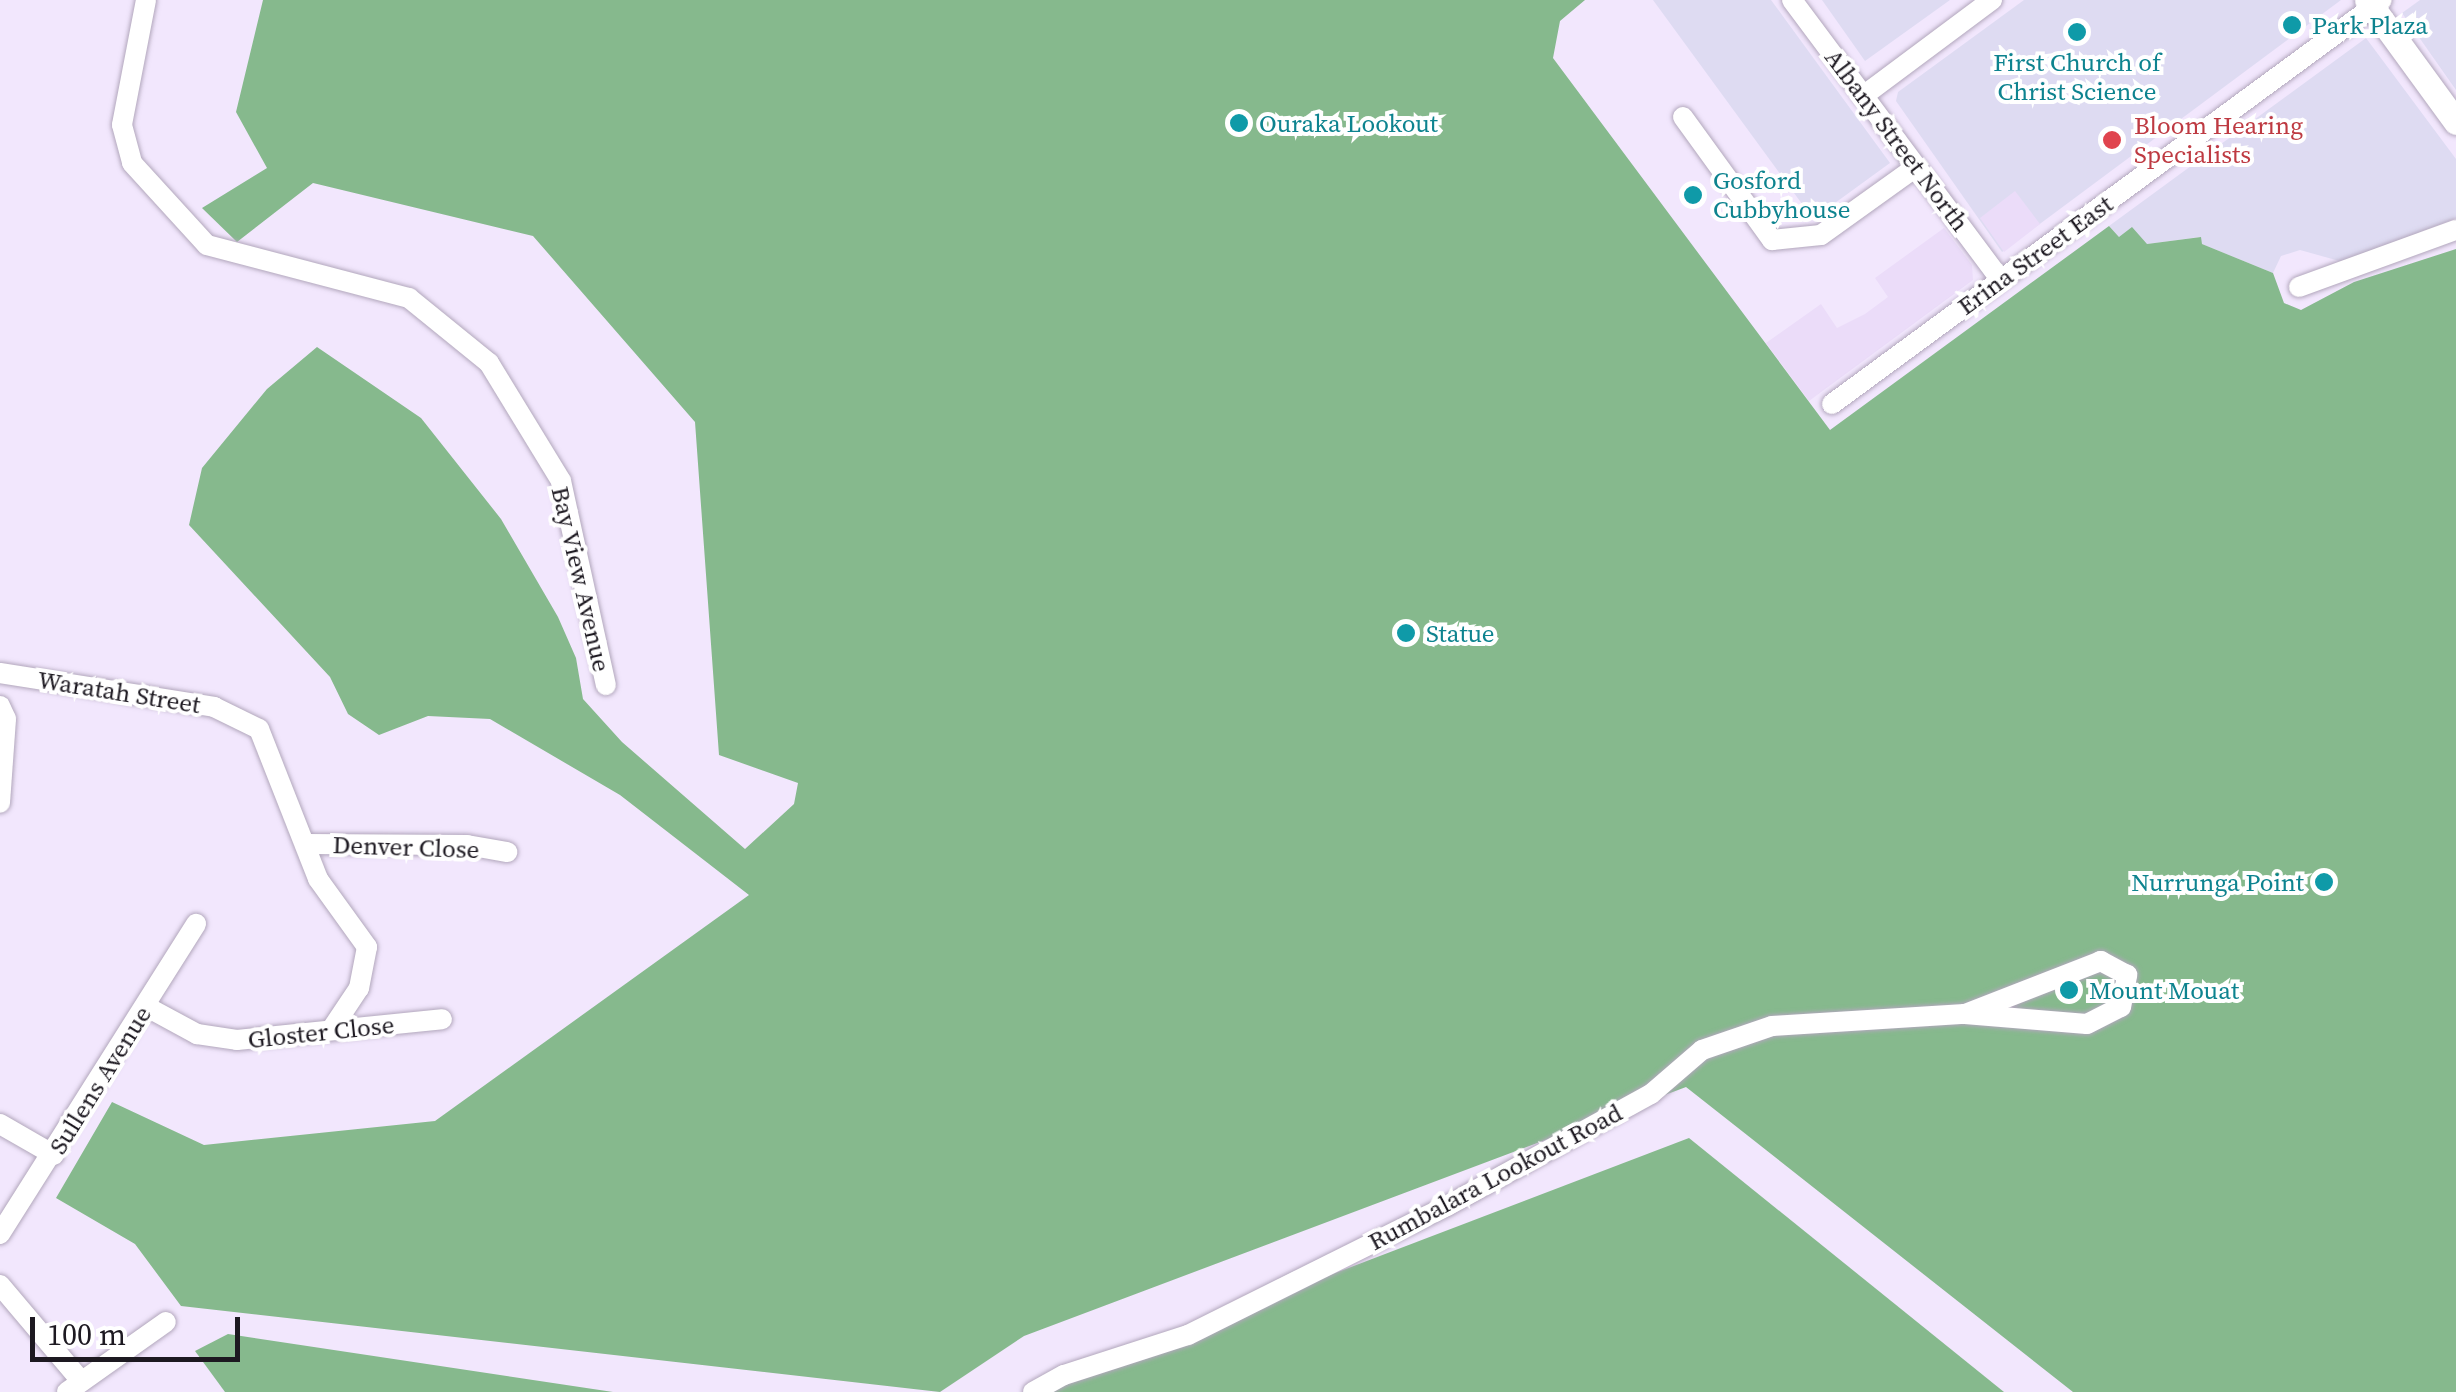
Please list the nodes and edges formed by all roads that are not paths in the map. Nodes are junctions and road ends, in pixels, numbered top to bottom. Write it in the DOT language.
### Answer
graph roads {
  1 [pos="146,0"];
  2 [pos="1792,0"];
  3 [pos="1992,0"];
  4 [pos="2374,2"];
  5 [pos="1863,96"];
  6 [pos="1683,117"];
  7 [pos="2456,122"];
  8 [pos="1916,167"];
  9 [pos="2456,230"];
  10 [pos="2002,280"];
  11 [pos="2298,286"];
  12 [pos="1832,404"];
  13 [pos="0,673"];
  14 [pos="606,685"];
  15 [pos="0,706"];
  16 [pos="0,803"];
  17 [pos="306,844"];
  18 [pos="506,852"];
  19 [pos="196,924"];
  20 [pos="147,1007"];
  21 [pos="1965,1014"];
  22 [pos="442,1019"];
  23 [pos="333,1027"];
  24 [pos="0,1124"];
  25 [pos="54,1155"];
  26 [pos="0,1234"];
  27 [pos="0,1286"];
  28 [pos="166,1322"];
  29 [pos="74,1386"];
  30 [pos="1033,1392"];
  1 -- 14 [label="street, Bay View Avenue"];
  2 -- 5 [label="street, Albany Street North"];
  3 -- 5 [label="street"];
  4 -- 7 [label="main road"];
  4 -- 10 [label="street, Erina Street East"];
  5 -- 8 [label="street, Albany Street North"];
  6 -- 8 [label="street"];
  8 -- 10 [label="street, Albany Street North"];
  9 -- 11 [label="street"];
  10 -- 12 [label="street, Erina Street East"];
  13 -- 17 [label="street, Waratah Street"];
  15 -- 16 [label="street"];
  17 -- 18 [label="street, Denver Close"];
  17 -- 23 [label="street, Waratah Street"];
  19 -- 20 [label="street, Sullens Avenue"];
  20 -- 23 [label="street, Gloster Close"];
  20 -- 25 [label="street, Sullens Avenue"];
  21 -- 21 [label="street, Rumbalara Lookout Road"];
  21 -- 30 [label="street, Rumbalara Lookout Road"];
  22 -- 23 [label="street, Gloster Close"];
  24 -- 25 [label="street"];
  25 -- 26 [label="street, Sullens Avenue"];
  27 -- 29 [label="street"];
  28 -- 29 [label="street"];
}
